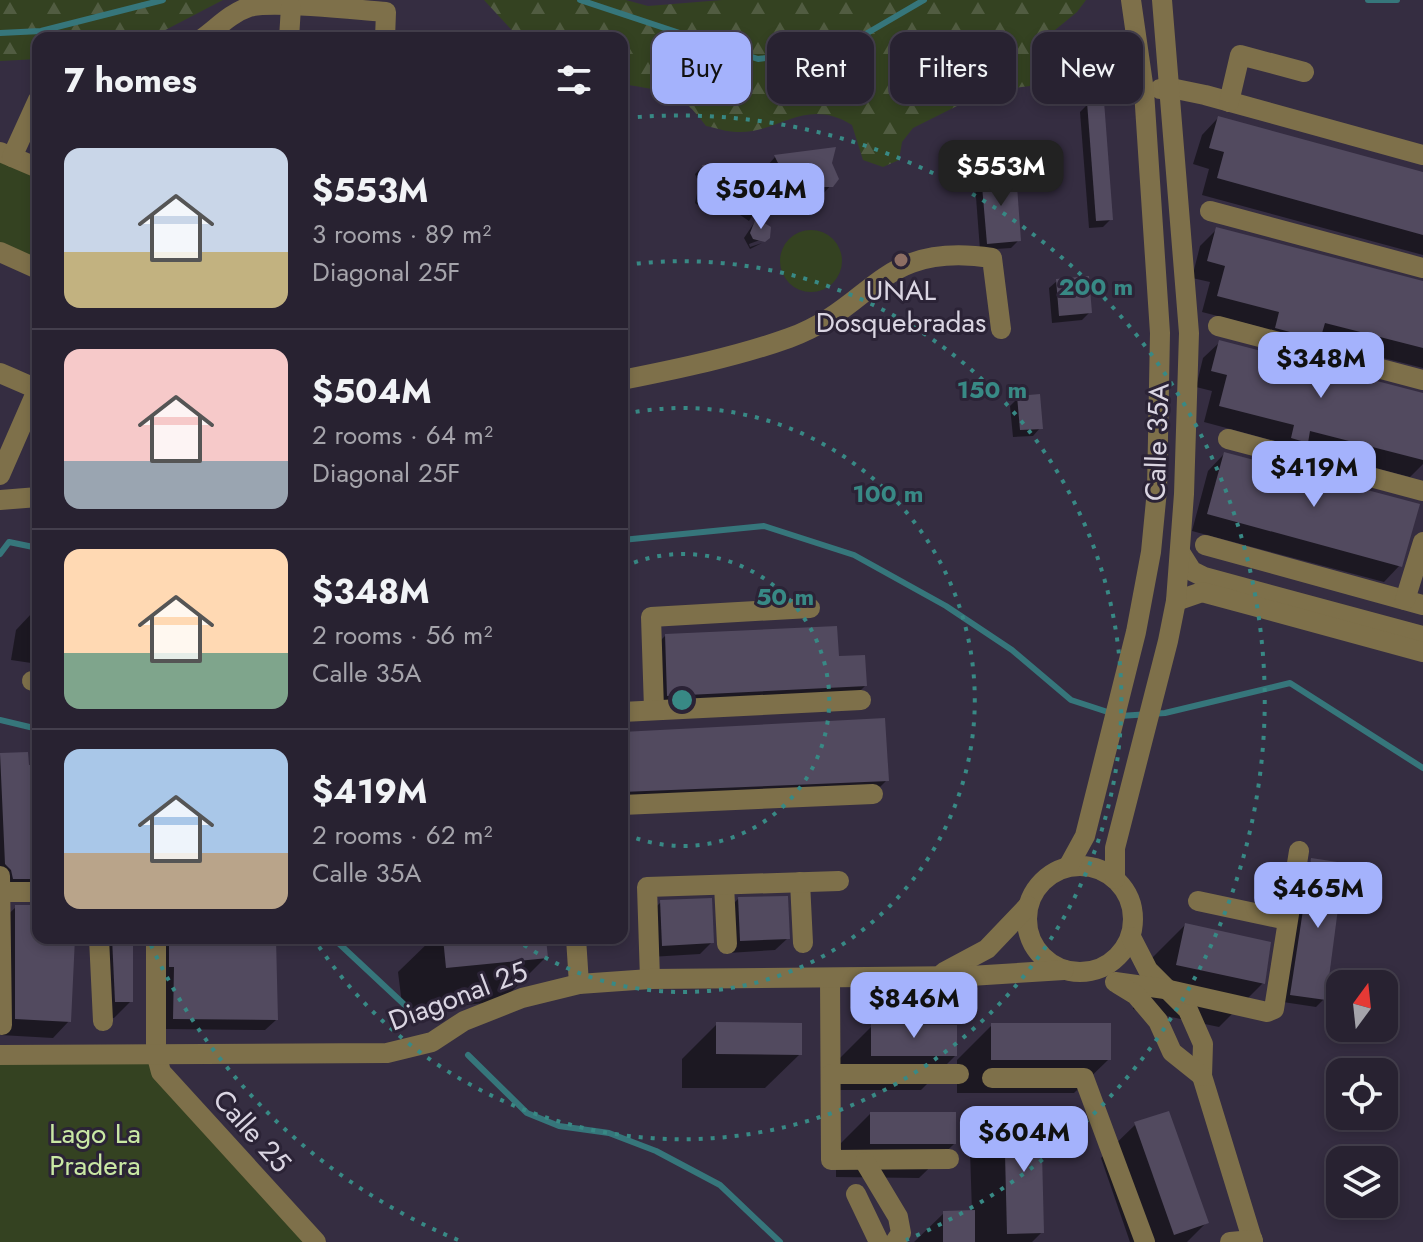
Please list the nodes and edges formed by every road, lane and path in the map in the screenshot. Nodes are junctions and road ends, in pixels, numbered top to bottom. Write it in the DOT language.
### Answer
graph roads {
  1 [pos="1131,0"];
  2 [pos="1162,0"];
  3 [pos="291,7"];
  4 [pos="211,32"];
  5 [pos="289,32"];
  6 [pos="385,32"];
  7 [pos="1304,72"];
  8 [pos="1171,88"];
  9 [pos="1144,91"];
  10 [pos="1229,102"];
  11 [pos="32,110"];
  12 [pos="6,155"];
  13 [pos="1423,155"];
  14 [pos="32,166"];
  15 [pos="1210,211"];
  16 [pos="0,252"];
  17 [pos="32,266"];
  18 [pos="1423,268"];
  19 [pos="1218,326"];
  20 [pos="1001,329"];
  21 [pos="0,373"];
  22 [pos="628,378"];
  23 [pos="1423,380"];
  24 [pos="32,386"];
  25 [pos="32,403"];
  26 [pos="1228,439"];
  27 [pos="0,475"];
  28 [pos="1423,491"];
  29 [pos="32,497"];
  30 [pos="0,500"];
  31 [pos="1423,542"];
  32 [pos="1205,545"];
  33 [pos="1180,552"];
  34 [pos="1176,601"];
  35 [pos="1414,602"];
  36 [pos="810,608"];
  37 [pos="1423,636"];
  38 [pos="1423,652"];
  39 [pos="861,700"];
  40 [pos="654,709"];
  41 [pos="628,711"];
  42 [pos="873,794"];
  43 [pos="628,805"];
  44 [pos="1299,851"];
  45 [pos="1068,867"];
  46 [pos="1115,879"];
  47 [pos="839,881"];
  48 [pos="800,882"];
  49 [pos="724,885"];
  50 [pos="1,887"];
  51 [pos="32,891"];
  52 [pos="1198,901"];
  53 [pos="1028,906"];
  54 [pos="1287,920"];
  55 [pos="1131,937"];
  56 [pos="803,943"];
  57 [pos="99,944"];
  58 [pos="156,944"];
  59 [pos="576,944"];
  60 [pos="727,944"];
  61 [pos="1072,972"];
  62 [pos="935,976"];
  63 [pos="830,978"];
  64 [pos="650,979"];
  65 [pos="1115,982"];
  66 [pos="579,984"];
  67 [pos="1165,989"];
  68 [pos="103,1021"];
  69 [pos="2,1025"];
  70 [pos="156,1053"];
  71 [pos="0,1055"];
  72 [pos="831,1074"];
  73 [pos="959,1074"];
  74 [pos="1202,1076"];
  75 [pos="992,1078"];
  76 [pos="949,1159"];
  77 [pos="865,1162"];
  78 [pos="856,1194"];
  79 [pos="1253,1241"];
  80 [pos="316,1242"];
  81 [pos="879,1242"];
  82 [pos="895,1242"];
  83 [pos="1145,1242"];
  84 [pos="1230,1242"];
  1 -- 9 [label="street, Calle 35A"];
  2 -- 8 [label="street, Calle 35A"];
  3 -- 4 [label="street"];
  3 -- 5 [label="street"];
  3 -- 6 [label="street"];
  7 -- 10 [label="street"];
  8 -- 9 [label="street"];
  8 -- 10 [label="street"];
  8 -- 33 [label="street, Calle 35A"];
  9 -- 45 [label="street, Calle 35A"];
  10 -- 13 [label="street"];
  11 -- 12 [label="street"];
  12 -- 14 [label="street"];
  15 -- 18 [label="street"];
  16 -- 17 [label="street"];
  19 -- 23 [label="street"];
  20 -- 22 [label="street"];
  21 -- 24 [label="street"];
  25 -- 27 [label="street"];
  26 -- 28 [label="street"];
  29 -- 30 [label="street"];
  31 -- 35 [label="street"];
  32 -- 35 [label="street"];
  33 -- 34 [label="street, Calle 35A"];
  33 -- 37 [label="street"];
  34 -- 38 [label="street"];
  34 -- 46 [label="street, Calle 35A"];
  36 -- 40 [label="street"];
  39 -- 40 [label="street"];
  40 -- 41 [label="street"];
  42 -- 43 [label="street"];
  44 -- 54 [label="street"];
  45 -- 46 [label="street"];
  45 -- 53 [label="street"];
  46 -- 55 [label="street"];
  47 -- 48 [label="street"];
  48 -- 49 [label="street"];
  48 -- 56 [label="street"];
  49 -- 60 [label="street"];
  49 -- 64 [label="street"];
  50 -- 51 [label="street"];
  50 -- 69 [label="street"];
  52 -- 54 [label="street"];
  53 -- 61 [label="street"];
  53 -- 62 [label="street, Diagonal 25"];
  54 -- 67 [label="street"];
  55 -- 61 [label="street"];
  55 -- 67 [label="street"];
  57 -- 68 [label="street"];
  58 -- 70 [label="street"];
  59 -- 66 [label="street"];
  61 -- 62 [label="street, Diagonal 25"];
  61 -- 65 [label="street, Diagonal 25"];
  62 -- 63 [label="street, Diagonal 25"];
  63 -- 64 [label="street, Diagonal 25"];
  63 -- 72 [label="street"];
  64 -- 66 [label="street, Diagonal 25"];
  65 -- 67 [label="street"];
  65 -- 74 [label="street, Diagonal 25"];
  66 -- 70 [label="street, Diagonal 25"];
  67 -- 74 [label="street"];
  70 -- 71 [label="street, Diagonal 25"];
  70 -- 80 [label="street, Calle 25"];
  72 -- 73 [label="street"];
  72 -- 77 [label="street"];
  74 -- 79 [label="street"];
  75 -- 83 [label="street"];
  76 -- 77 [label="street"];
  77 -- 82 [label="street"];
  78 -- 81 [label="street"];
  79 -- 84 [label="street"];
}
